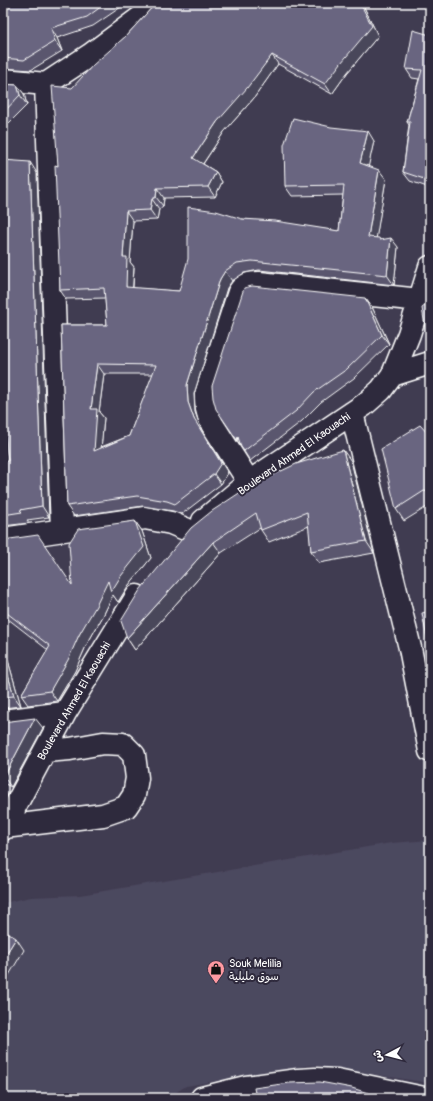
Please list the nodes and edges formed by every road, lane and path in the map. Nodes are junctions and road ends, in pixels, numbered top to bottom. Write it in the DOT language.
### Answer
graph roads {
  1 [pos="155,3"];
  2 [pos="3,80"];
  3 [pos="46,84"];
  4 [pos="430,267"];
  5 [pos="420,300"];
  6 [pos="430,363"];
  7 [pos="392,375"];
  8 [pos="352,413"];
  9 [pos="249,482"];
  10 [pos="62,530"];
  11 [pos="190,531"];
  12 [pos="3,539"];
  13 [pos="174,549"];
  14 [pos="147,582"];
  15 [pos="65,713"];
  16 [pos="3,721"];
  17 [pos="45,751"];
  18 [pos="430,751"];
  19 [pos="3,828"];
  20 [pos="247,1093"];
  21 [pos="202,1098"];
  22 [pos="424,1098"];
  1 -- 3 [label="street"];
  2 -- 3 [label="street"];
  3 -- 10 [label="street"];
  4 -- 5 [label="street, Boulevard Ahmed El Kaouachi"];
  5 -- 7 [label="street, Boulevard Ahmed El Kaouachi"];
  5 -- 9 [label="street"];
  6 -- 7 [label="street"];
  7 -- 8 [label="street, Boulevard Ahmed El Kaouachi"];
  8 -- 9 [label="street, Boulevard Ahmed El Kaouachi"];
  8 -- 18 [label="street"];
  9 -- 11 [label="street, Boulevard Ahmed El Kaouachi"];
  10 -- 11 [label="street"];
  10 -- 12 [label="street"];
  11 -- 13 [label="street, Boulevard Ahmed El Kaouachi"];
  14 -- 15 [label="street, Boulevard Ahmed El Kaouachi"];
  15 -- 16 [label="street"];
  15 -- 17 [label="street, Boulevard Ahmed El Kaouachi"];
  17 -- 19 [label="street, Boulevard Ahmed El Kaouachi"];
  17 -- 19 [label="street"];
  20 -- 21 [label="street"];
  20 -- 22 [label="street"];
}
